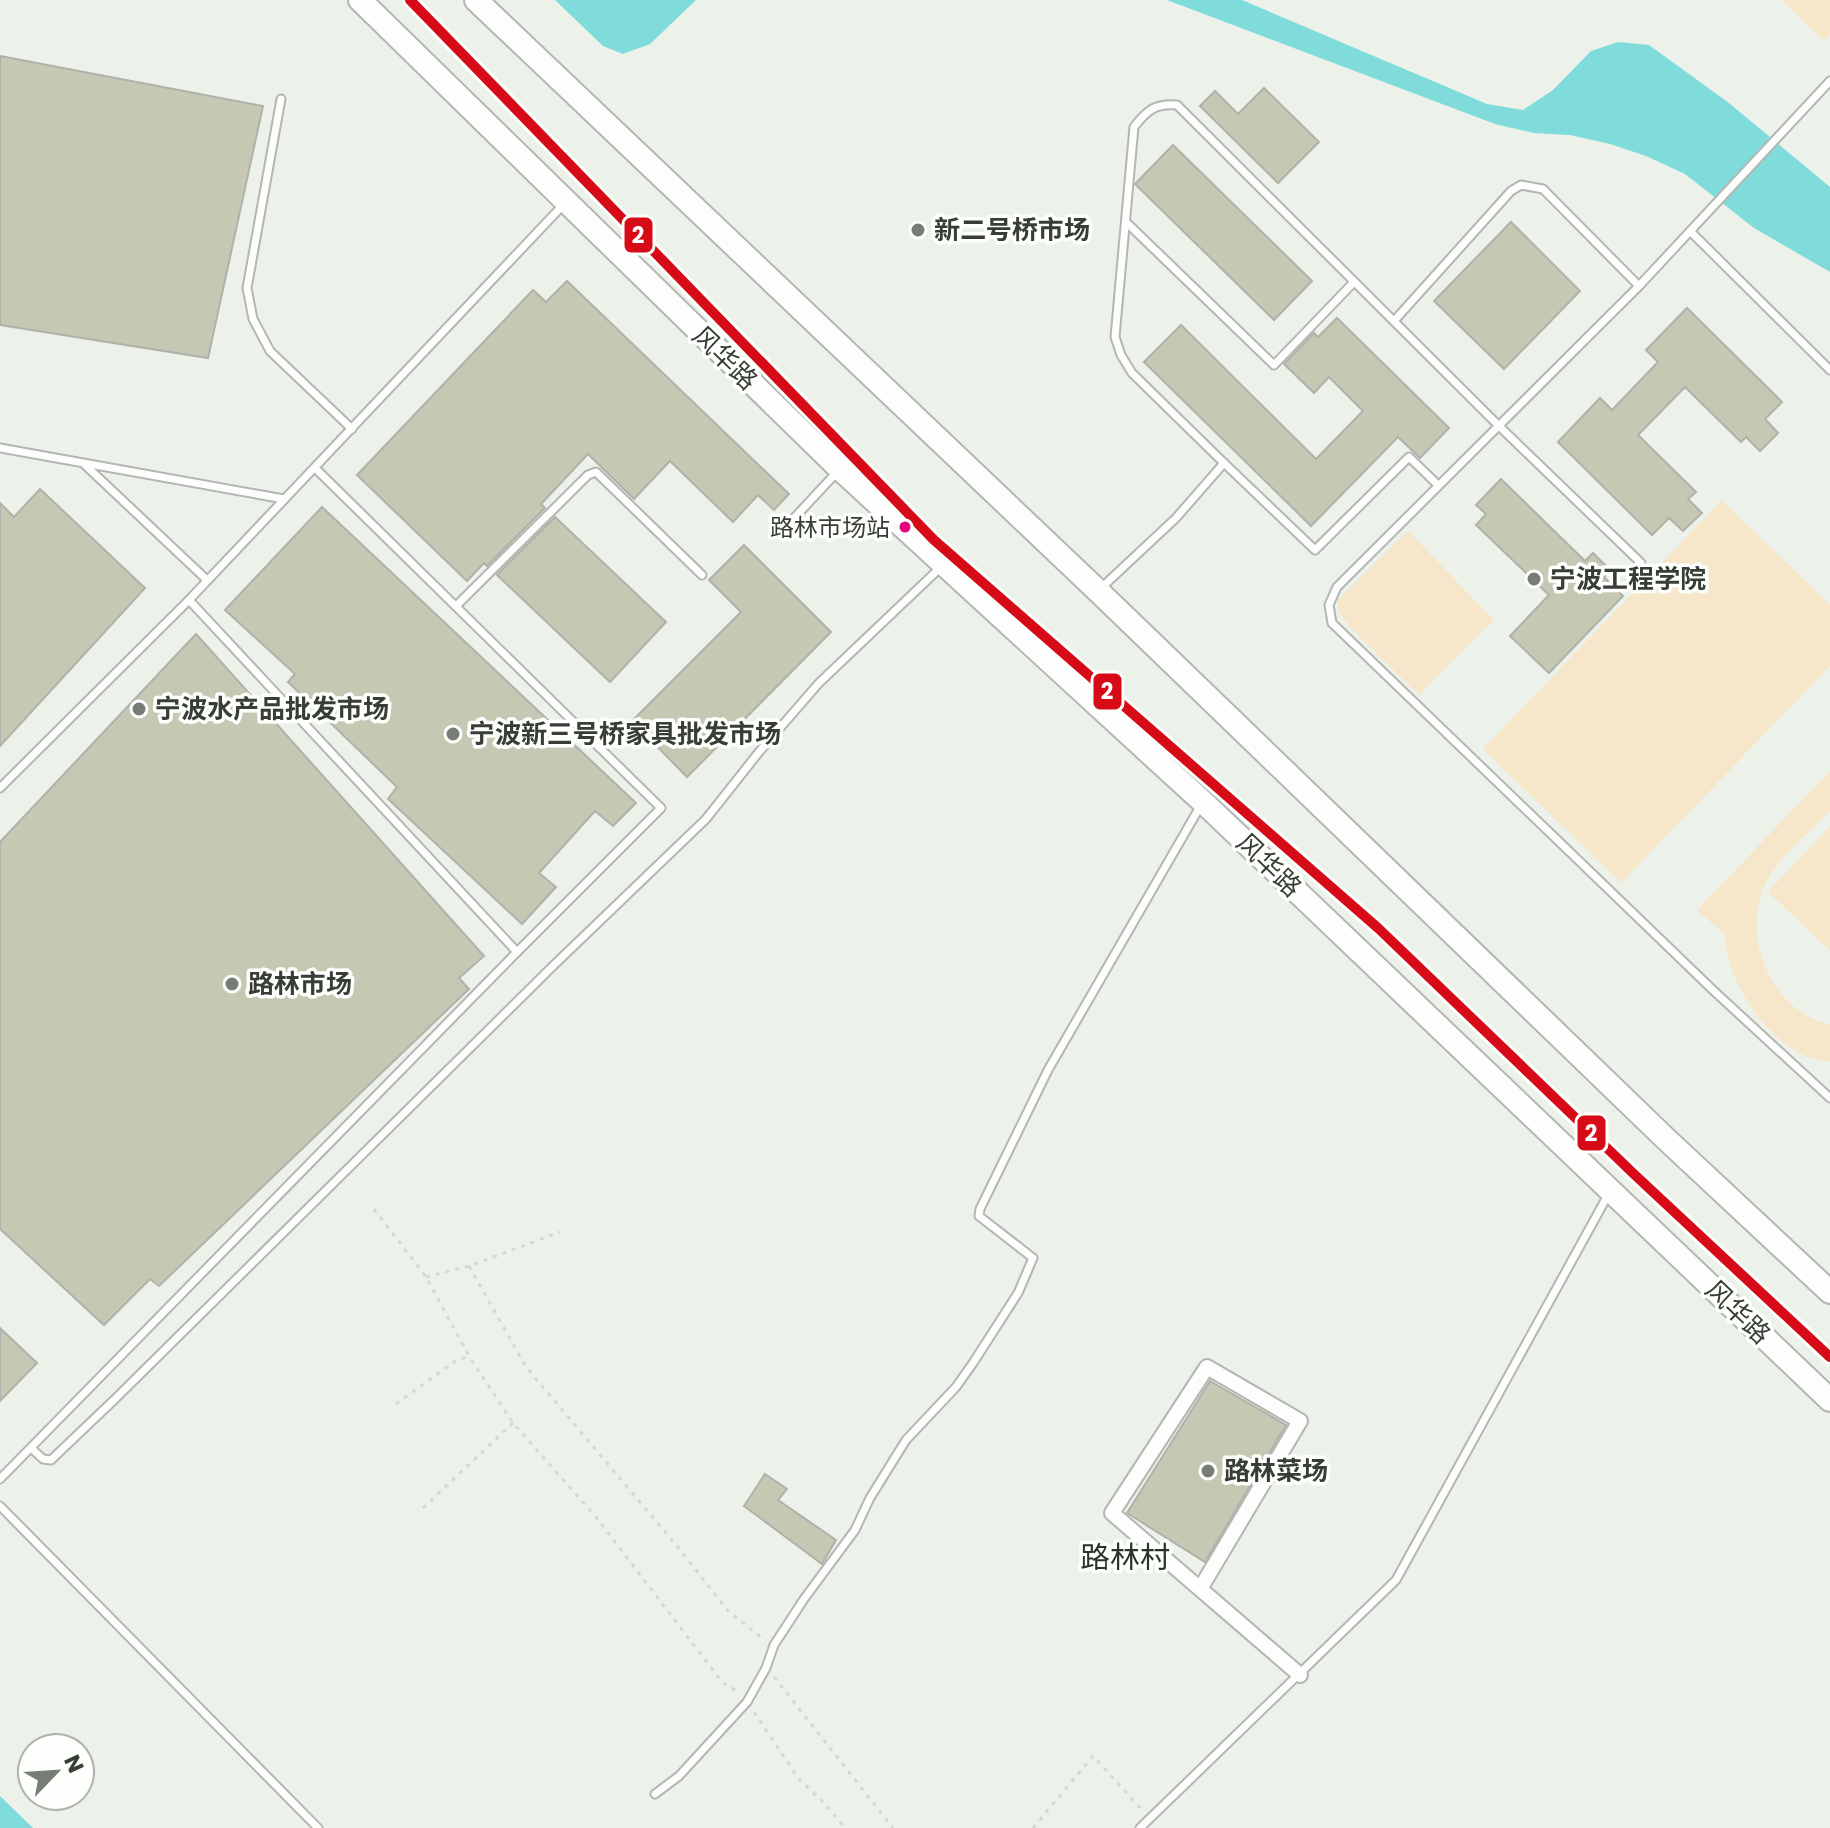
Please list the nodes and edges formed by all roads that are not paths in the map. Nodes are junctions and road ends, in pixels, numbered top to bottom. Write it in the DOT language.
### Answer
graph roads {
  1 [pos="360,0"];
  2 [pos="476,0"];
  3 [pos="484,0"];
  4 [pos="500,24"];
  5 [pos="1830,81"];
  6 [pos="281,99"];
  7 [pos="565,202"];
  8 [pos="1126,222"];
  9 [pos="1691,232"];
  10 [pos="1354,282"];
  11 [pos="1639,286"];
  12 [pos="1394,321"];
  13 [pos="1830,370"];
  14 [pos="1499,426"];
  15 [pos="352,429"];
  16 [pos="0,448"];
  17 [pos="82,462"];
  18 [pos="1224,463"];
  19 [pos="315,468"];
  20 [pos="840,469"];
  21 [pos="1438,485"];
  22 [pos="284,499"];
  23 [pos="784,529"];
  24 [pos="1641,563"];
  25 [pos="944,565"];
  26 [pos="702,575"];
  27 [pos="207,580"];
  28 [pos="1098,591"];
  29 [pos="189,600"];
  30 [pos="456,606"];
  31 [pos="0,788"];
  32 [pos="1203,802"];
  33 [pos="517,952"];
  34 [pos="1830,1098"];
  35 [pos="1611,1190"];
  36 [pos="1830,1292"];
  37 [pos="1830,1400"];
  38 [pos="31,1448"];
  39 [pos="0,1479"];
  40 [pos="0,1506"];
  41 [pos="1200,1589"];
  42 [pos="1300,1675"];
  43 [pos="655,1794"];
  44 [pos="318,1828"];
  45 [pos="1140,1828"];
  1 -- 7 [label="main road, 风华路"];
  2 -- 4 [label="main road"];
  3 -- 4 [label="main road"];
  4 -- 28 [label="main road"];
  5 -- 9 [label="lane"];
  6 -- 15 [label="lane"];
  7 -- 15 [label="lane"];
  7 -- 20 [label="main road, 风华路"];
  8 -- 10 [label="lane"];
  8 -- 10 [label="lane"];
  8 -- 18 [label="lane"];
  9 -- 11 [label="lane"];
  9 -- 13 [label="lane"];
  10 -- 12 [label="lane"];
  11 -- 12 [label="lane"];
  11 -- 14 [label="lane"];
  12 -- 14 [label="lane"];
  14 -- 21 [label="lane"];
  14 -- 24 [label="lane"];
  15 -- 19 [label="lane"];
  16 -- 17 [label="lane"];
  17 -- 22 [label="lane"];
  17 -- 27 [label="lane"];
  18 -- 21 [label="lane"];
  18 -- 28 [label="lane"];
  19 -- 22 [label="lane"];
  19 -- 30 [label="lane"];
  20 -- 23 [label="lane"];
  20 -- 25 [label="main road, 风华路"];
  21 -- 34 [label="lane"];
  22 -- 27 [label="lane"];
  25 -- 32 [label="main road, 风华路"];
  25 -- 38 [label="lane"];
  26 -- 30 [label="lane"];
  27 -- 29 [label="lane"];
  28 -- 36 [label="main road"];
  29 -- 31 [label="lane"];
  29 -- 33 [label="lane"];
  30 -- 33 [label="lane"];
  32 -- 35 [label="main road, 风华路"];
  32 -- 43 [label="lane"];
  33 -- 38 [label="lane"];
  35 -- 37 [label="main road, 风华路"];
  35 -- 42 [label="lane"];
  38 -- 39 [label="lane"];
  40 -- 44 [label="lane"];
  41 -- 41 [label="street"];
  41 -- 42 [label="street"];
  42 -- 45 [label="lane"];
}
